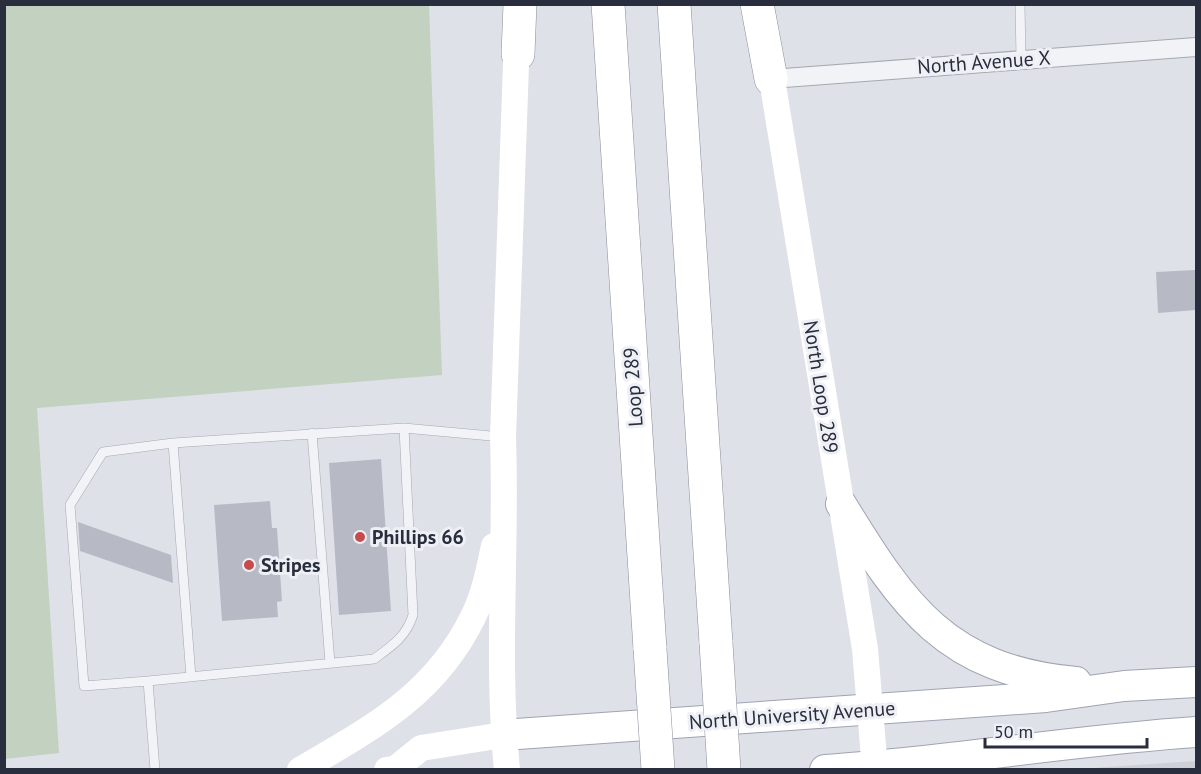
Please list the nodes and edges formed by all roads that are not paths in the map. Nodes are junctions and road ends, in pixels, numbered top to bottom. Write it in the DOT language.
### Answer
graph roads {
  1 [pos="518,4"];
  2 [pos="608,4"];
  3 [pos="674,4"];
  4 [pos="757,4"];
  5 [pos="762,4"];
  6 [pos="1020,4"];
  7 [pos="1197,47"];
  8 [pos="518,54"];
  9 [pos="1021,59"];
  10 [pos="771,79"];
  11 [pos="404,428"];
  12 [pos="312,433"];
  13 [pos="503,436"];
  14 [pos="173,443"];
  15 [pos="506,502"];
  16 [pos="841,504"];
  17 [pos="330,663"];
  18 [pos="191,677"];
  19 [pos="148,681"];
  20 [pos="1197,682"];
  21 [pos="1124,686"];
  22 [pos="872,709"];
  23 [pos="1197,732"];
  24 [pos="503,735"];
  25 [pos="1065,744"];
  26 [pos="875,768"];
  27 [pos="393,769"];
  28 [pos="155,770"];
  29 [pos="300,770"];
  30 [pos="507,770"];
  31 [pos="658,770"];
  32 [pos="724,770"];
  33 [pos="825,770"];
  34 [pos="1017,770"];
  1 -- 8 [label="highway"];
  2 -- 31 [label="highway, Loop 289, bridge"];
  3 -- 32 [label="highway, bridge"];
  4 -- 10 [label="highway"];
  5 -- 10 [label="main road, North Loop 289"];
  6 -- 9 [label="lane"];
  7 -- 9 [label="street, North Avenue X"];
  8 -- 13 [label="main road"];
  9 -- 10 [label="street, North Avenue X"];
  10 -- 16 [label="main road, North Loop 289"];
  11 -- 12 [label="lane"];
  11 -- 13 [label="lane"];
  11 -- 17 [label="lane"];
  12 -- 14 [label="lane"];
  12 -- 17 [label="lane"];
  13 -- 15 [label="main road"];
  14 -- 18 [label="lane"];
  14 -- 19 [label="lane"];
  15 -- 24 [label="main road"];
  15 -- 29 [label="main road"];
  16 -- 21 [label="main road"];
  16 -- 22 [label="main road, North Loop 289"];
  17 -- 18 [label="lane"];
  18 -- 19 [label="lane"];
  19 -- 28 [label="lane"];
  20 -- 21 [label="main road, North University Avenue"];
  21 -- 22 [label="main road, North University Avenue"];
  22 -- 24 [label="main road, North University Avenue"];
  22 -- 26 [label="main road, North Loop 289"];
  23 -- 25 [label="main road"];
  24 -- 27 [label="main road, North University Avenue"];
  24 -- 30 [label="main road"];
  25 -- 26 [label="main road"];
  25 -- 34 [label="main road"];
  26 -- 33 [label="main road"];
}
